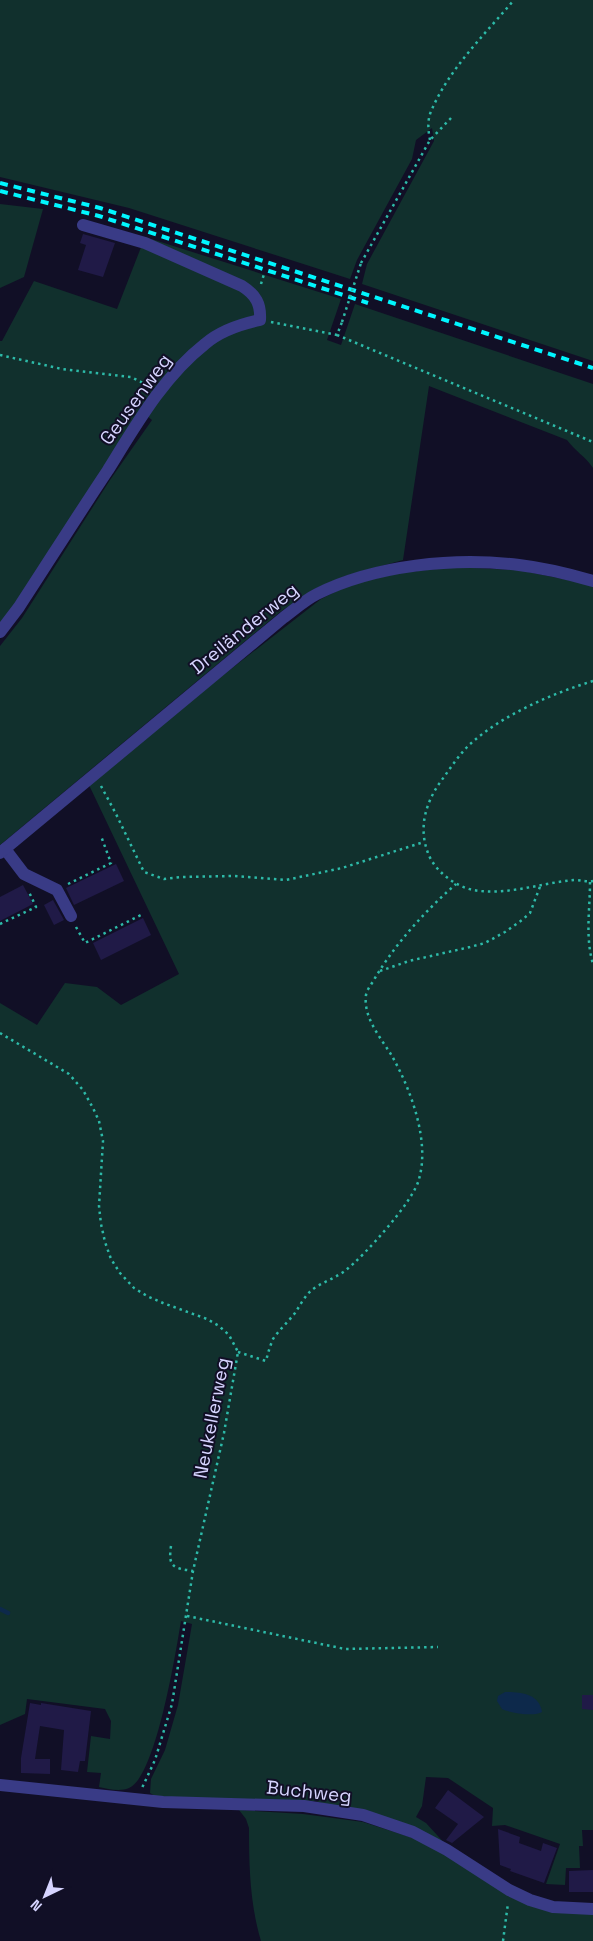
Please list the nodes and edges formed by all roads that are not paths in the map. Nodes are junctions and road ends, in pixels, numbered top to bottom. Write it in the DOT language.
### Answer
graph roads {
  1 [pos="84,225"];
  2 [pos="593,581"];
  3 [pos="0,632"];
  4 [pos="3,851"];
  5 [pos="71,916"];
  6 [pos="0,1785"];
  7 [pos="593,1908"];
  1 -- 3 [label="street, Geusenweg"];
  2 -- 4 [label="street, Dreiländerweg"];
  4 -- 5 [label="street"];
  6 -- 7 [label="street, Buchweg"];
}
